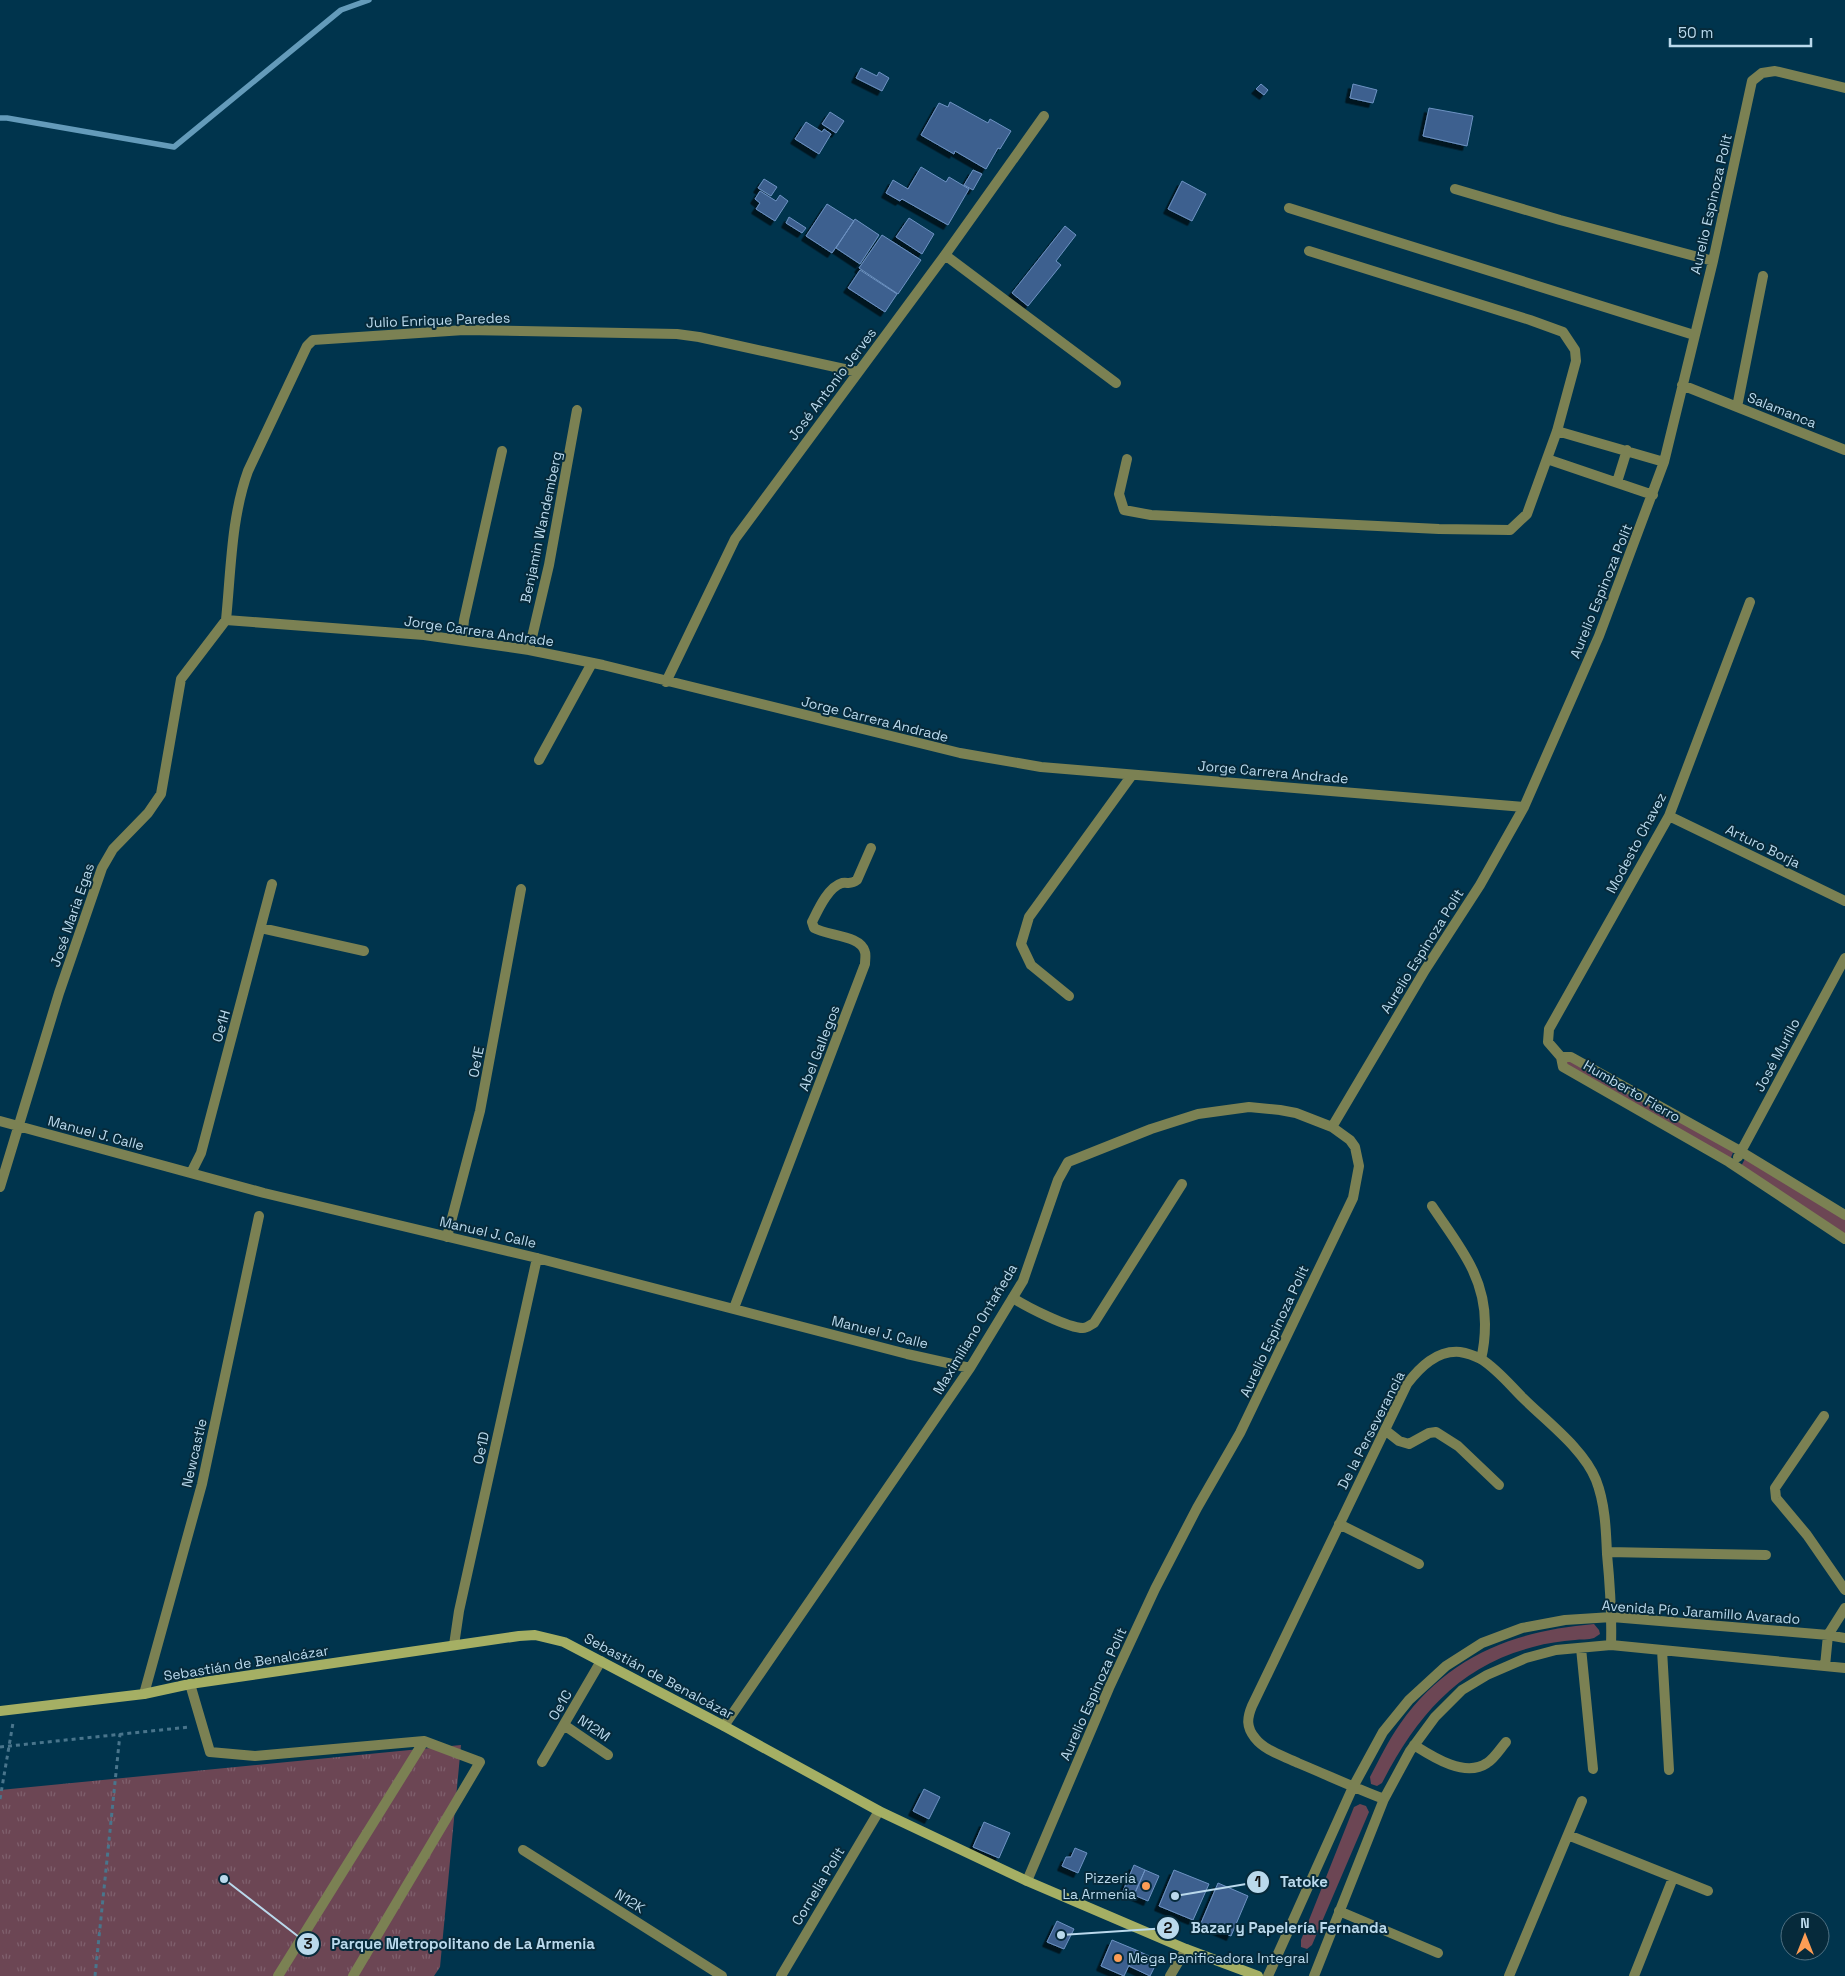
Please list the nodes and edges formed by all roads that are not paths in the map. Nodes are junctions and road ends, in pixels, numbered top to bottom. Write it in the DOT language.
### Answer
graph roads {
  1 [pos="1845,88"];
  2 [pos="1044,116"];
  3 [pos="1455,189"];
  4 [pos="1289,208"];
  5 [pos="1308,251"];
  6 [pos="944,255"];
  7 [pos="1712,261"];
  8 [pos="1763,276"];
  9 [pos="1694,335"];
  10 [pos="858,372"];
  11 [pos="1116,383"];
  12 [pos="1682,385"];
  13 [pos="1737,407"];
  14 [pos="577,410"];
  15 [pos="1557,431"];
  16 [pos="1627,450"];
  17 [pos="1845,450"];
  18 [pos="502,451"];
  19 [pos="1127,459"];
  20 [pos="1547,459"];
  21 [pos="1664,462"];
  22 [pos="1617,482"];
  23 [pos="1653,495"];
  24 [pos="1750,602"];
  25 [pos="226,620"];
  26 [pos="462,639"];
  27 [pos="530,650"];
  28 [pos="592,663"];
  29 [pos="666,682"];
  30 [pos="539,760"];
  31 [pos="1132,775"];
  32 [pos="1524,807"];
  33 [pos="1669,816"];
  34 [pos="871,848"];
  35 [pos="272,884"];
  36 [pos="521,890"];
  37 [pos="1845,901"];
  38 [pos="261,928"];
  39 [pos="364,951"];
  40 [pos="1845,958"];
  41 [pos="1069,996"];
  42 [pos="1561,1057"];
  43 [pos="0,1121"];
  44 [pos="18,1126"];
  45 [pos="1332,1127"];
  46 [pos="1741,1152"];
  47 [pos="1734,1165"];
  48 [pos="191,1173"];
  49 [pos="1182,1184"];
  50 [pos="0,1186"];
  51 [pos="1432,1206"];
  52 [pos="1845,1215"];
  53 [pos="259,1216"];
  54 [pos="447,1237"];
  55 [pos="1845,1239"];
  56 [pos="537,1258"];
  57 [pos="1013,1298"];
  58 [pos="734,1308"];
  59 [pos="1481,1359"];
  60 [pos="970,1368"];
  61 [pos="1824,1416"];
  62 [pos="1385,1430"];
  63 [pos="1499,1485"];
  64 [pos="1339,1524"];
  65 [pos="1607,1552"];
  66 [pos="1766,1555"];
  67 [pos="1419,1564"];
  68 [pos="1845,1590"];
  69 [pos="1845,1608"];
  70 [pos="1612,1617"];
  71 [pos="1828,1635"];
  72 [pos="1845,1638"];
  73 [pos="454,1644"];
  74 [pos="1611,1645"];
  75 [pos="1581,1648"];
  76 [pos="1662,1650"];
  77 [pos="601,1661"];
  78 [pos="1825,1666"];
  79 [pos="1845,1668"];
  80 [pos="190,1684"];
  81 [pos="144,1694"];
  82 [pos="0,1712"];
  83 [pos="564,1725"];
  84 [pos="724,1726"];
  85 [pos="424,1740"];
  86 [pos="1506,1742"];
  87 [pos="1414,1745"];
  88 [pos="608,1755"];
  89 [pos="542,1762"];
  90 [pos="1593,1769"];
  91 [pos="1669,1770"];
  92 [pos="1353,1787"];
  93 [pos="1384,1799"];
  94 [pos="1582,1801"];
  95 [pos="879,1811"];
  96 [pos="1568,1835"];
  97 [pos="523,1850"];
  98 [pos="1673,1878"];
  99 [pos="1027,1881"];
  100 [pos="1708,1891"];
  101 [pos="1339,1911"];
  102 [pos="1186,1949"];
  103 [pos="1438,1953"];
  104 [pos="278,1976"];
  105 [pos="353,1976"];
  106 [pos="722,1976"];
  107 [pos="781,1976"];
  108 [pos="1170,1976"];
  109 [pos="1258,1976"];
  110 [pos="1268,1976"];
  111 [pos="1314,1976"];
  112 [pos="1510,1976"];
  113 [pos="1634,1976"];
  1 -- 7 [label="street, Aurelio Espinoza Polit"];
  2 -- 6 [label="street, José Antonio Jerves"];
  3 -- 7 [label="street"];
  4 -- 9 [label="street"];
  5 -- 15 [label="street"];
  6 -- 10 [label="street, José Antonio Jerves"];
  6 -- 11 [label="street"];
  7 -- 9 [label="street, Aurelio Espinoza Polit"];
  8 -- 13 [label="street"];
  9 -- 12 [label="street, Aurelio Espinoza Polit"];
  10 -- 25 [label="street, Julio Enrique Paredes"];
  10 -- 29 [label="street, José Antonio Jerves"];
  12 -- 13 [label="street, Salamanca"];
  12 -- 21 [label="street, Aurelio Espinoza Polit"];
  13 -- 17 [label="street, Salamanca"];
  14 -- 27 [label="street, Benjamin Wandemberg"];
  15 -- 16 [label="street"];
  15 -- 20 [label="street"];
  16 -- 21 [label="street"];
  16 -- 22 [label="street"];
  18 -- 26 [label="street"];
  19 -- 20 [label="street"];
  20 -- 22 [label="street"];
  21 -- 23 [label="street, Aurelio Espinoza Polit"];
  22 -- 23 [label="street"];
  23 -- 32 [label="street, Aurelio Espinoza Polit"];
  24 -- 33 [label="street, Modesto Chavez"];
  25 -- 26 [label="street, Jorge Carrera Andrade"];
  25 -- 44 [label="street, José Maria Egas"];
  26 -- 27 [label="street, Jorge Carrera Andrade"];
  27 -- 28 [label="street, Jorge Carrera Andrade"];
  28 -- 29 [label="street, Jorge Carrera Andrade"];
  28 -- 30 [label="street"];
  29 -- 31 [label="street, Jorge Carrera Andrade"];
  31 -- 32 [label="street, Jorge Carrera Andrade"];
  31 -- 41 [label="street"];
  32 -- 45 [label="street, Aurelio Espinoza Polit"];
  33 -- 37 [label="street, Arturo Borja"];
  33 -- 42 [label="street, Modesto Chavez"];
  34 -- 58 [label="street, Abel Gallegos"];
  35 -- 38 [label="street, Oe1H"];
  36 -- 54 [label="street, Oe1E"];
  38 -- 39 [label="street"];
  38 -- 48 [label="street, Oe1H"];
  40 -- 46 [label="street, José Murillo"];
  42 -- 46 [label="street, Humberto Fierro"];
  42 -- 47 [label="street, Humberto Fierro"];
  43 -- 44 [label="street, Manuel J. Calle"];
  44 -- 48 [label="street, Manuel J. Calle"];
  44 -- 50 [label="street, José Maria Egas"];
  45 -- 57 [label="street, Maximiliano Ontañeda"];
  45 -- 99 [label="street, Aurelio Espinoza Polit"];
  46 -- 47 [label="street, José Murillo"];
  46 -- 52 [label="street, Humberto Fierro"];
  47 -- 55 [label="street, Humberto Fierro"];
  48 -- 54 [label="street, Manuel J. Calle"];
  49 -- 57 [label="street"];
  51 -- 59 [label="street"];
  53 -- 81 [label="street, Newcastle"];
  54 -- 56 [label="street, Manuel J. Calle"];
  56 -- 58 [label="street, Manuel J. Calle"];
  56 -- 73 [label="street, Oe1D"];
  57 -- 60 [label="street, Maximiliano Ontañeda"];
  58 -- 60 [label="street, Manuel J. Calle"];
  59 -- 62 [label="street, De la Perseverancia"];
  59 -- 65 [label="street, De la Perseverancia"];
  60 -- 84 [label="street, Maximiliano Ontañeda"];
  61 -- 68 [label="street"];
  62 -- 63 [label="street"];
  62 -- 64 [label="street, De la Perseverancia"];
  64 -- 67 [label="street"];
  64 -- 92 [label="street, De la Perseverancia"];
  65 -- 66 [label="street"];
  65 -- 70 [label="street, De la Perseverancia"];
  69 -- 71 [label="street"];
  70 -- 71 [label="street, Avenida Pío Jaramillo Avarado"];
  70 -- 74 [label="street, De la Perseverancia"];
  70 -- 92 [label="street, Avenida Pío Jaramillo Avarado"];
  71 -- 72 [label="street, Avenida Pío Jaramillo Avarado"];
  71 -- 78 [label="street"];
  73 -- 77 [label="main road, Sebastián de Benalcázar"];
  73 -- 80 [label="main road, Sebastián de Benalcázar"];
  74 -- 75 [label="street"];
  74 -- 76 [label="street"];
  75 -- 87 [label="street"];
  75 -- 90 [label="street"];
  76 -- 78 [label="street"];
  76 -- 91 [label="street"];
  77 -- 83 [label="street, Oe1C"];
  77 -- 84 [label="main road, Sebastián de Benalcázar"];
  78 -- 79 [label="street"];
  80 -- 81 [label="main road, Sebastián de Benalcázar"];
  80 -- 85 [label="street"];
  81 -- 82 [label="main road, Sebastián de Benalcázar"];
  83 -- 88 [label="street, N12M"];
  83 -- 89 [label="street, Oe1C"];
  84 -- 95 [label="main road, Sebastián de Benalcázar"];
  85 -- 104 [label="street"];
  85 -- 105 [label="street"];
  86 -- 87 [label="street"];
  87 -- 93 [label="street"];
  92 -- 93 [label="street, De la Perseverancia"];
  92 -- 110 [label="street, Avenida Pío Jaramillo Avarado"];
  93 -- 101 [label="street"];
  94 -- 96 [label="street"];
  95 -- 99 [label="main road, Sebastián de Benalcázar"];
  95 -- 107 [label="street, Cornelia Polit"];
  96 -- 98 [label="street"];
  96 -- 112 [label="street"];
  97 -- 106 [label="street, N12K"];
  98 -- 100 [label="street"];
  98 -- 113 [label="street"];
  99 -- 102 [label="main road, Sebastián de Benalcázar"];
  101 -- 103 [label="street"];
  101 -- 111 [label="street"];
  102 -- 108 [label="street"];
  102 -- 109 [label="main road, Sebastián de Benalcázar"];
}
